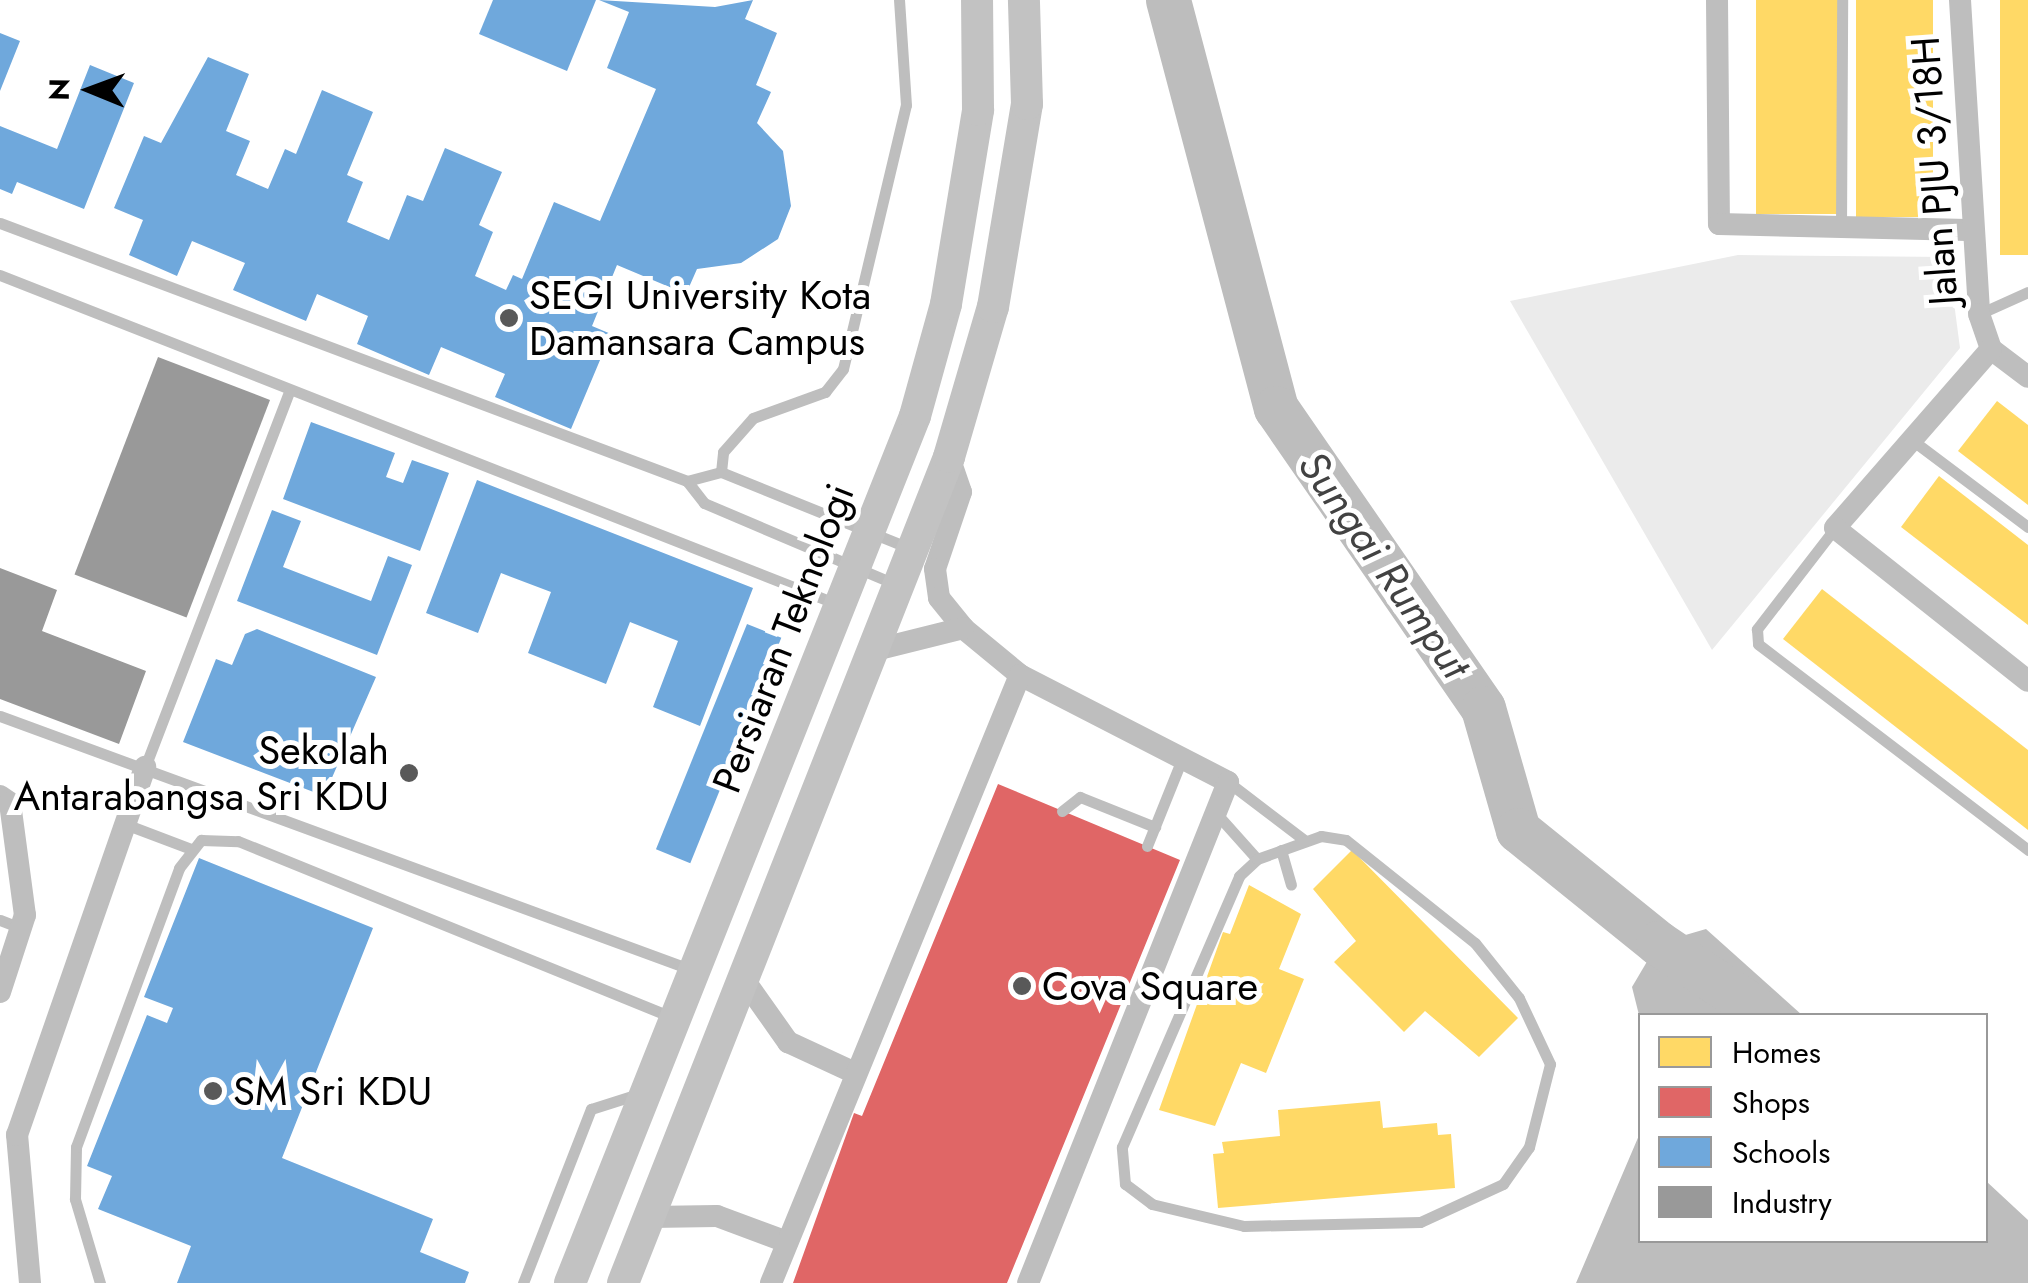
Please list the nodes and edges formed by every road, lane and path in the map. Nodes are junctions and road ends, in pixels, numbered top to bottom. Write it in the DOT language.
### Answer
graph roads {
  1 [pos="898,0"];
  2 [pos="977,0"];
  3 [pos="1024,0"];
  4 [pos="1717,0"];
  5 [pos="1842,0"];
  6 [pos="1960,0"];
  7 [pos="0,223"];
  8 [pos="1841,229"];
  9 [pos="1968,230"];
  10 [pos="0,275"];
  11 [pos="2028,292"];
  12 [pos="1979,314"];
  13 [pos="1991,349"];
  14 [pos="2028,378"];
  15 [pos="289,392"];
  16 [pos="1912,440"];
  17 [pos="949,457"];
  18 [pos="721,472"];
  19 [pos="687,481"];
  20 [pos="1835,528"];
  21 [pos="2028,528"];
  22 [pos="870,532"];
  23 [pos="915,550"];
  24 [pos="856,568"];
  25 [pos="902,586"];
  26 [pos="841,606"];
  27 [pos="963,628"];
  28 [pos="875,650"];
  29 [pos="1020,676"];
  30 [pos="2028,681"];
  31 [pos="0,716"];
  32 [pos="1182,759"];
  33 [pos="144,766"];
  34 [pos="1228,782"];
  35 [pos="5,800"];
  36 [pos="1062,811"];
  37 [pos="1215,812"];
  38 [pos="124,824"];
  39 [pos="1155,827"];
  40 [pos="1304,840"];
  41 [pos="1147,846"];
  42 [pos="191,850"];
  43 [pos="1281,850"];
  44 [pos="2028,850"];
  45 [pos="1256,859"];
  46 [pos="1291,885"];
  47 [pos="0,920"];
  48 [pos="24,930"];
  49 [pos="698,972"];
  50 [pos="742,977"];
  51 [pos="0,992"];
  52 [pos="679,1020"];
  53 [pos="853,1072"];
  54 [pos="650,1091"];
  55 [pos="651,1217"];
  56 [pos="787,1242"];
  57 [pos="30,1283"];
  58 [pos="100,1283"];
  59 [pos="523,1283"];
  60 [pos="570,1283"];
  61 [pos="623,1283"];
  62 [pos="771,1283"];
  63 [pos="1028,1283"];
  1 -- 18 [label="lane"];
  2 -- 22 [label="street, Persiaran Teknologi"];
  3 -- 17 [label="street"];
  4 -- 8 [label="street"];
  5 -- 8 [label="lane"];
  6 -- 9 [label="street, Jalan PJU 3/18H"];
  7 -- 19 [label="lane"];
  8 -- 9 [label="street"];
  9 -- 12 [label="street, Jalan PJU 3/18H"];
  10 -- 15 [label="lane"];
  11 -- 12 [label="lane"];
  12 -- 13 [label="street, Jalan PJU 3/18H"];
  13 -- 14 [label="street, Jalan PJU 3/18H"];
  13 -- 16 [label="street"];
  15 -- 26 [label="lane"];
  15 -- 33 [label="lane"];
  16 -- 20 [label="street"];
  16 -- 21 [label="lane"];
  17 -- 23 [label="street"];
  17 -- 27 [label="street"];
  18 -- 19 [label="lane"];
  18 -- 22 [label="lane"];
  19 -- 24 [label="lane"];
  20 -- 30 [label="street"];
  20 -- 44 [label="lane"];
  22 -- 23 [label="lane"];
  22 -- 24 [label="street, Persiaran Teknologi"];
  23 -- 25 [label="street"];
  24 -- 25 [label="lane"];
  24 -- 26 [label="street, Persiaran Teknologi"];
  25 -- 28 [label="street"];
  26 -- 49 [label="street, Persiaran Teknologi"];
  27 -- 28 [label="street"];
  27 -- 29 [label="street"];
  28 -- 50 [label="street"];
  29 -- 32 [label="street"];
  29 -- 53 [label="street"];
  31 -- 33 [label="lane"];
  32 -- 34 [label="street"];
  32 -- 39 [label="lane"];
  33 -- 38 [label="street"];
  33 -- 49 [label="lane"];
  34 -- 37 [label="street"];
  34 -- 40 [label="lane"];
  35 -- 48 [label="street"];
  36 -- 39 [label="lane"];
  37 -- 45 [label="lane"];
  37 -- 63 [label="street"];
  38 -- 42 [label="lane"];
  38 -- 57 [label="street"];
  39 -- 41 [label="lane"];
  40 -- 43 [label="lane"];
  40 -- 45 [label="lane"];
  42 -- 52 [label="lane"];
  42 -- 58 [label="lane"];
  43 -- 45 [label="lane"];
  43 -- 46 [label="lane"];
  47 -- 48 [label="lane"];
  48 -- 51 [label="street"];
  49 -- 52 [label="street, Persiaran Teknologi"];
  50 -- 53 [label="street"];
  50 -- 55 [label="street"];
  52 -- 54 [label="street, Persiaran Teknologi"];
  53 -- 56 [label="street"];
  54 -- 59 [label="lane"];
  54 -- 60 [label="street, Persiaran Teknologi"];
  55 -- 56 [label="street"];
  55 -- 61 [label="street"];
  56 -- 62 [label="street"];
}
